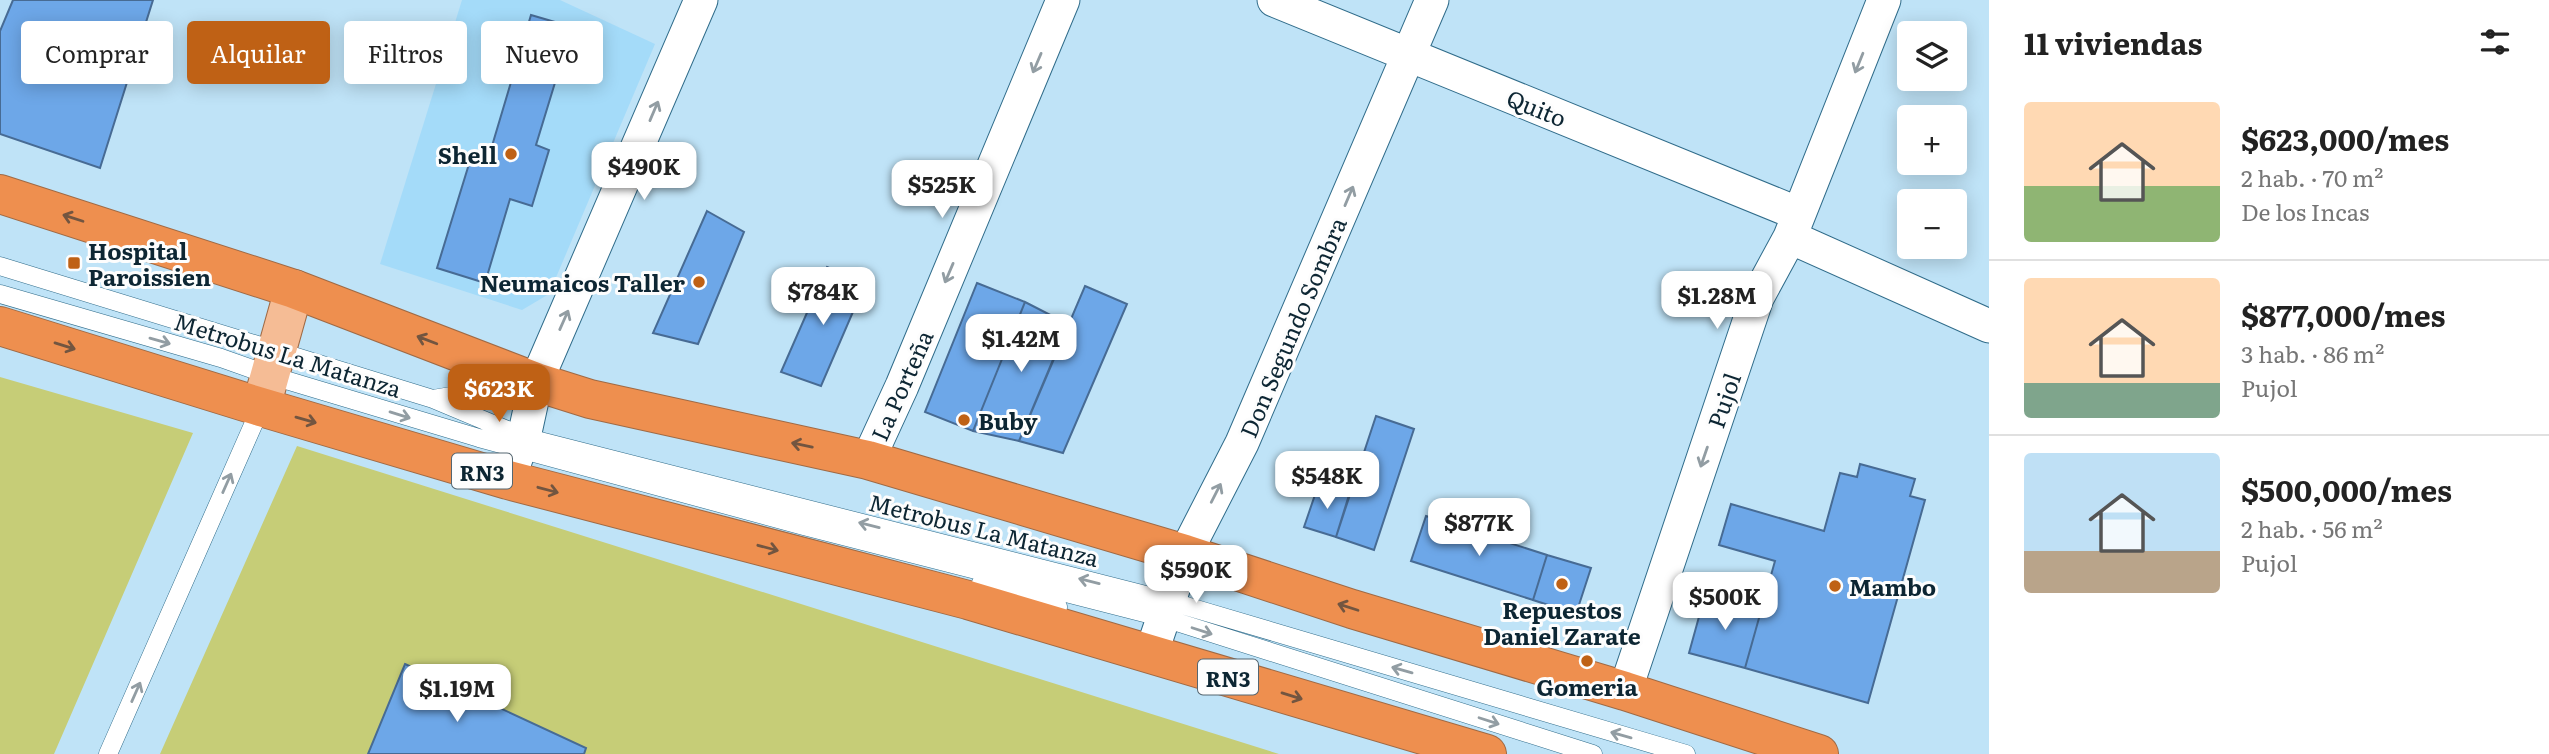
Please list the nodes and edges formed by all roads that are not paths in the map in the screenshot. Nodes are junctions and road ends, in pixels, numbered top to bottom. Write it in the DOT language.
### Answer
graph roads {
  1 [pos="701,0"];
  2 [pos="1063,0"];
  3 [pos="1274,0"];
  4 [pos="1432,0"];
  5 [pos="1884,0"];
  6 [pos="1410,55"];
  7 [pos="0,194"];
  8 [pos="1795,225"];
  9 [pos="0,266"];
  10 [pos="293,289"];
  11 [pos="0,294"];
  12 [pos="0,326"];
  13 [pos="1989,326"];
  14 [pos="269,377"];
  15 [pos="536,382"];
  16 [pos="433,399"];
  17 [pos="517,455"];
  18 [pos="868,460"];
  19 [pos="804,526"];
  20 [pos="838,538"];
  21 [pos="1185,554"];
  22 [pos="968,600"];
  23 [pos="1090,617"];
  24 [pos="1157,629"];
  25 [pos="1625,691"];
  26 [pos="108,754"];
  27 [pos="1487,754"];
  28 [pos="1593,754"];
  29 [pos="1686,754"];
  30 [pos="1819,754"];
  15 -- 1 [label="street, one-way"];
  2 -- 18 [label="street, La Porteña, one-way"];
  3 -- 6 [label="street, Quito"];
  4 -- 6 [label="street, Don Segundo Sombra"];
  5 -- 8 [label="street, Pujol, one-way"];
  6 -- 8 [label="street, Quito"];
  21 -- 6 [label="street, Don Segundo Sombra, one-way"];
  10 -- 7 [label="highway, one-way"];
  8 -- 13 [label="street, Quito"];
  8 -- 25 [label="street, Pujol, one-way"];
  9 -- 14 [label="lane, Metrobus La Matanza"];
  10 -- 14 [label="main road"];
  15 -- 10 [label="highway, one-way"];
  11 -- 14 [label="lane, Metrobus La Matanza, one-way"];
  12 -- 14 [label="highway, RN3, one-way"];
  16 -- 14 [label="lane, Metrobus La Matanza, one-way"];
  14 -- 17 [label="highway, RN3, one-way"];
  26 -- 14 [label="lane, one-way"];
  15 -- 16 [label="lane, Metrobus La Matanza"];
  15 -- 17 [label="street"];
  18 -- 15 [label="highway, one-way"];
  16 -- 17 [label="lane, Metrobus La Matanza"];
  17 -- 19 [label="lane, Metrobus La Matanza"];
  17 -- 22 [label="highway, RN3, one-way"];
  24 -- 17 [label="lane, Metrobus La Matanza, one-way"];
  18 -- 21 [label="highway"];
  19 -- 20 [label="lane, Metrobus La Matanza"];
  19 -- 24 [label="lane, Metrobus La Matanza"];
  20 -- 22 [label="lane, Metrobus La Matanza"];
  20 -- 23 [label="lane, Metrobus La Matanza"];
  21 -- 24 [label="street, Don Segundo Sombra"];
  25 -- 21 [label="highway, one-way"];
  22 -- 24 [label="highway, RN3"];
  24 -- 27 [label="highway, RN3, one-way"];
  24 -- 28 [label="lane, Metrobus La Matanza, one-way"];
  29 -- 24 [label="lane, Metrobus La Matanza, one-way"];
  25 -- 30 [label="highway"];
}
